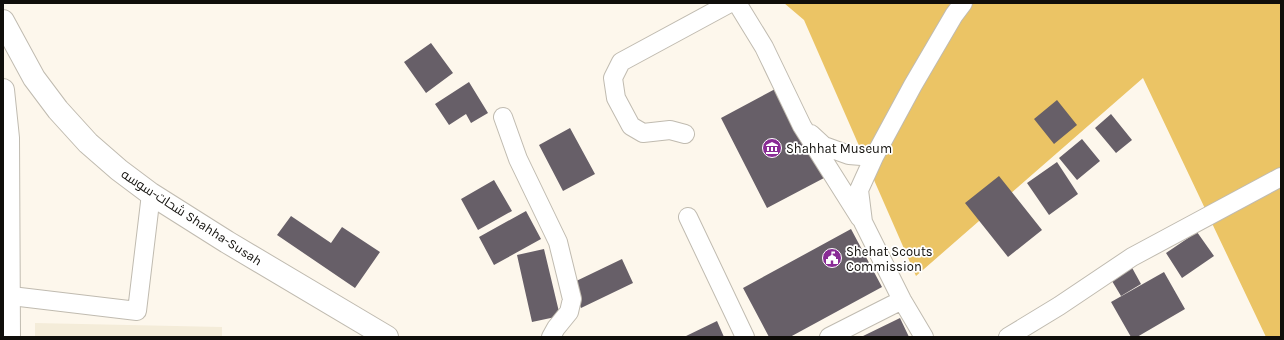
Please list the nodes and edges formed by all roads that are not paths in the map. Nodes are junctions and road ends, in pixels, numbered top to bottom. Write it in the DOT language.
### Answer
graph roads {
  1 [pos="730,3"];
  2 [pos="737,3"];
  3 [pos="963,3"];
  4 [pos="3,21"];
  5 [pos="3,92"];
  6 [pos="503,117"];
  7 [pos="802,126"];
  8 [pos="685,134"];
  9 [pos="874,157"];
  10 [pos="6,167"];
  11 [pos="1281,177"];
  12 [pos="151,194"];
  13 [pos="688,217"];
  14 [pos="863,222"];
  15 [pos="6,228"];
  16 [pos="6,295"];
  17 [pos="902,300"];
  18 [pos="9,337"];
  19 [pos="387,337"];
  20 [pos="551,337"];
  21 [pos="745,337"];
  22 [pos="829,337"];
  23 [pos="924,337"];
  24 [pos="1008,337"];
  1 -- 8 [label="street"];
  2 -- 7 [label="street"];
  3 -- 9 [label="street"];
  4 -- 12 [label="main road, شحات-سوسه Shahha-Susah"];
  5 -- 10 [label="main road"];
  6 -- 20 [label="street"];
  7 -- 9 [label="street"];
  7 -- 14 [label="street"];
  9 -- 14 [label="street"];
  10 -- 15 [label="main road"];
  11 -- 24 [label="street"];
  12 -- 16 [label="street"];
  12 -- 19 [label="main road, شحات-سوسه Shahha-Susah"];
  13 -- 21 [label="street"];
  14 -- 17 [label="street"];
  15 -- 16 [label="main road"];
  16 -- 18 [label="main road"];
  17 -- 22 [label="street"];
  17 -- 23 [label="street"];
}
